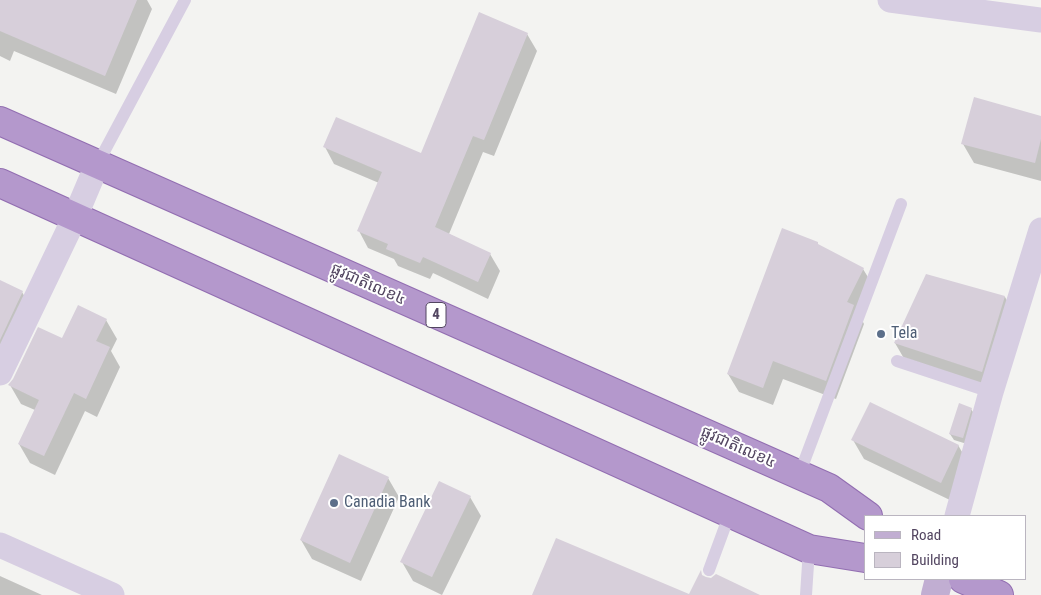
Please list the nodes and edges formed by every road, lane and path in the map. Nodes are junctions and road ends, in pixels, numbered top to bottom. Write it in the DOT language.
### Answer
graph roads {
  1 [pos="185,0"];
  2 [pos="890,0"];
  3 [pos="1041,20"];
  4 [pos="0,121"];
  5 [pos="98,166"];
  6 [pos="0,182"];
  7 [pos="901,204"];
  8 [pos="76,217"];
  9 [pos="1041,230"];
  10 [pos="896,361"];
  11 [pos="0,373"];
  12 [pos="991,392"];
  13 [pos="799,475"];
  14 [pos="730,513"];
  15 [pos="867,515"];
  16 [pos="957,515"];
  17 [pos="0,545"];
  18 [pos="809,549"];
  19 [pos="864,558"];
  20 [pos="709,570"];
  21 [pos="939,580"];
  22 [pos="965,580"];
  23 [pos="112,595"];
  24 [pos="806,595"];
  25 [pos="935,595"];
  26 [pos="1000,595"];
  1 -- 5 [label="lane"];
  2 -- 3 [label="street"];
  4 -- 5 [label="highway, ផ្លូវជាតិលេខ៤ / 4"];
  5 -- 8 [label="street"];
  5 -- 13 [label="highway, ផ្លូវជាតិលេខ៤ / 4"];
  6 -- 8 [label="highway"];
  7 -- 13 [label="lane"];
  8 -- 11 [label="street"];
  8 -- 14 [label="highway"];
  9 -- 12 [label="street"];
  10 -- 12 [label="lane"];
  12 -- 16 [label="street"];
  13 -- 15 [label="highway, ផ្លូវជាតិលេខ៤ / 4"];
  14 -- 18 [label="highway"];
  14 -- 20 [label="lane"];
  17 -- 23 [label="street"];
  18 -- 19 [label="highway"];
  18 -- 24 [label="lane"];
  21 -- 25 [label="main road"];
  22 -- 26 [label="highway"];
}
